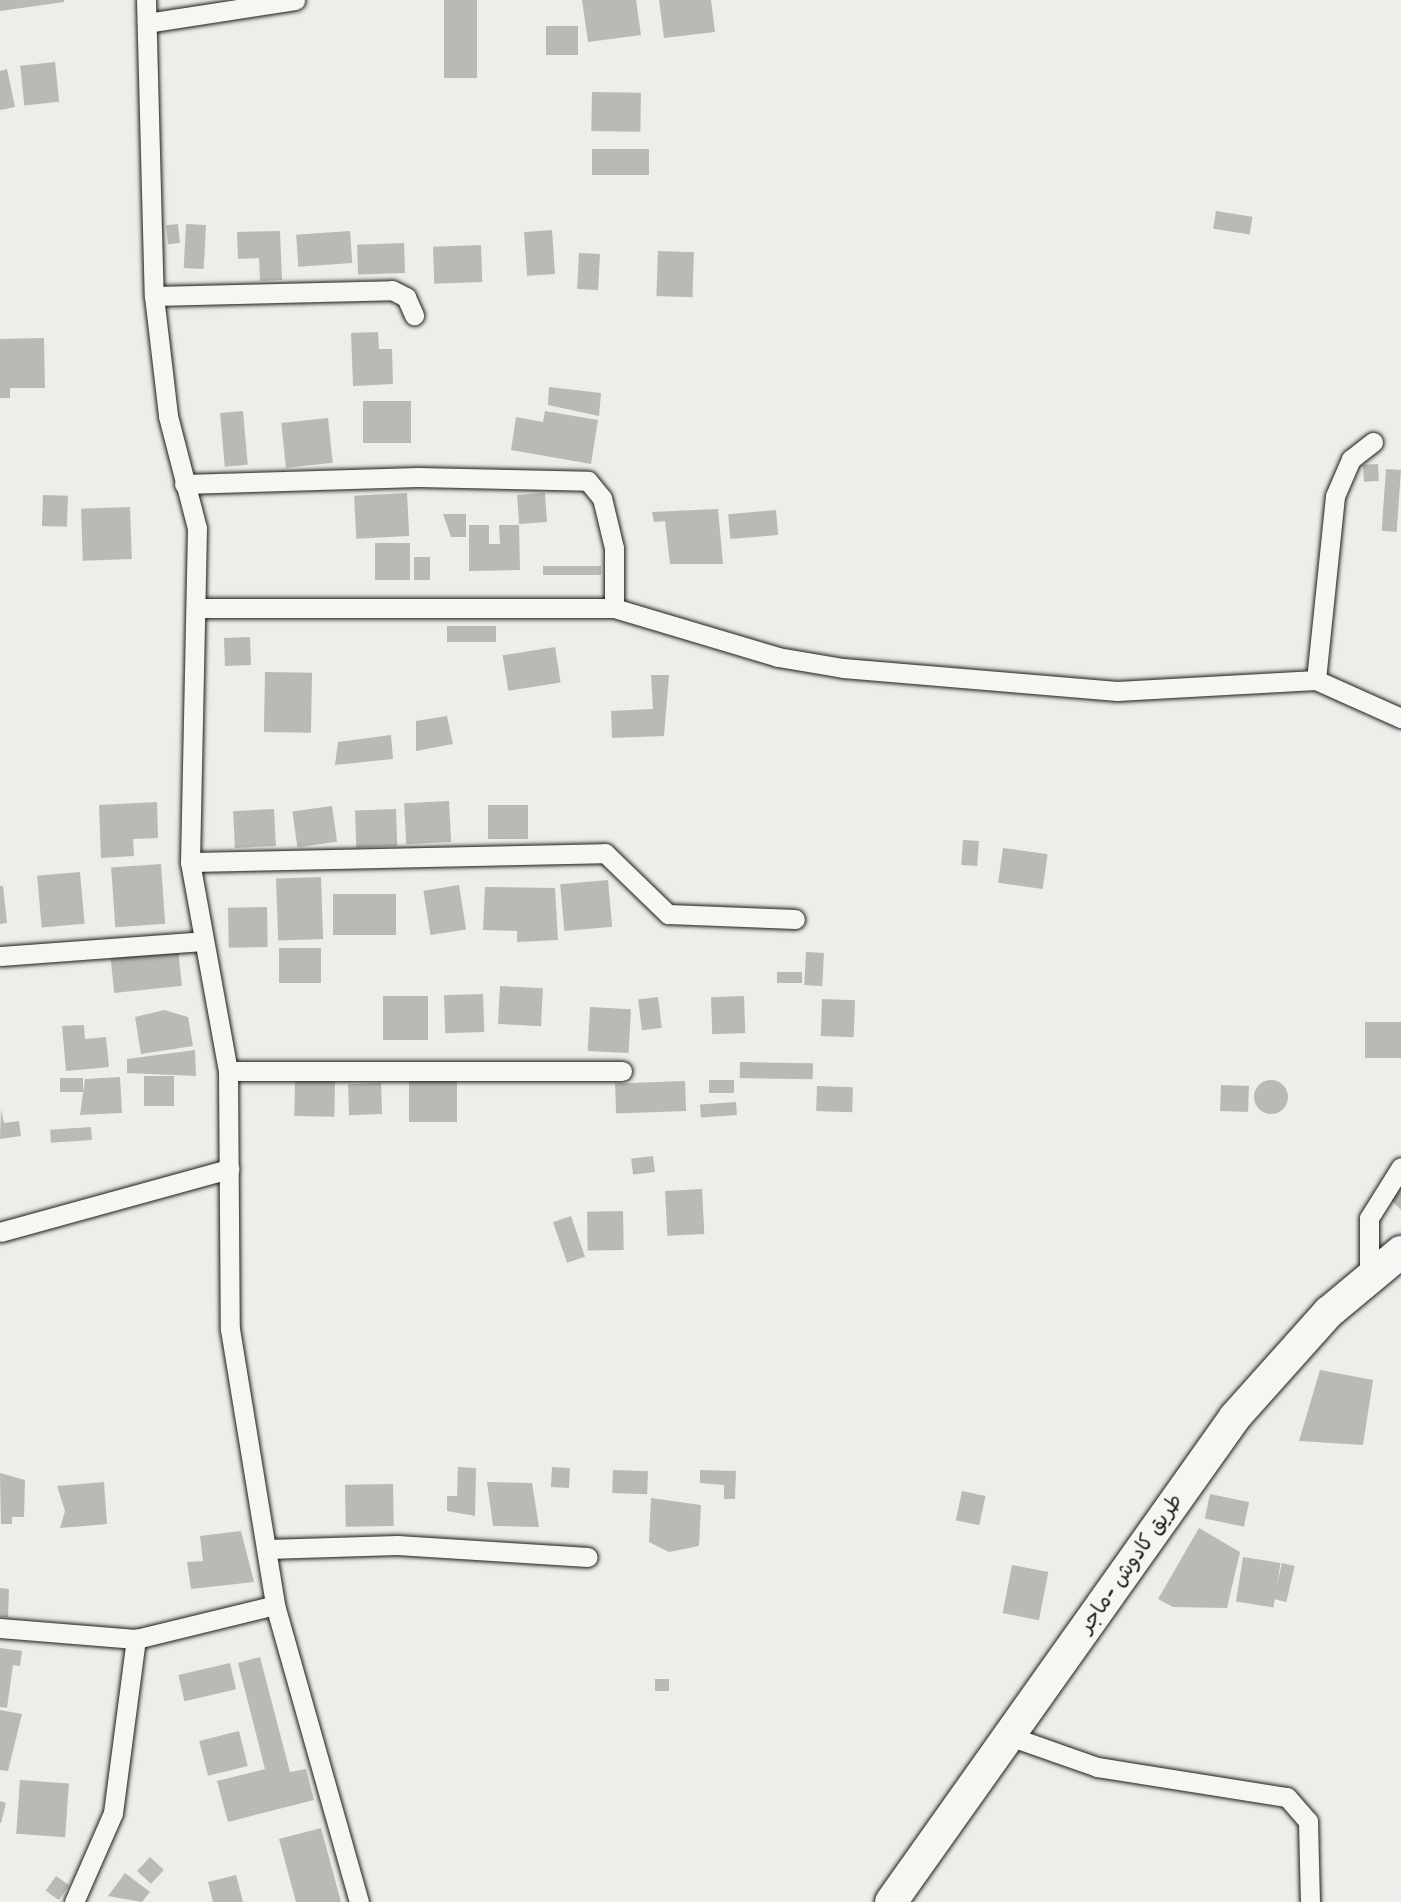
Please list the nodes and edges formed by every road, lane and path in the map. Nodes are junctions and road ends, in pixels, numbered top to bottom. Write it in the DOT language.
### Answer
graph roads {
  1 [pos="146,0"];
  2 [pos="295,0"];
  3 [pos="147,23"];
  4 [pos="154,296"];
  5 [pos="414,315"];
  6 [pos="1373,442"];
  7 [pos="184,484"];
  8 [pos="198,608"];
  9 [pos="614,608"];
  10 [pos="1316,680"];
  11 [pos="1401,718"];
  12 [pos="190,862"];
  13 [pos="794,919"];
  14 [pos="203,940"];
  15 [pos="0,956"];
  16 [pos="228,1071"];
  17 [pos="622,1071"];
  18 [pos="1401,1167"];
  19 [pos="229,1169"];
  20 [pos="0,1232"];
  21 [pos="1401,1252"];
  22 [pos="1369,1274"];
  23 [pos="267,1549"];
  24 [pos="588,1557"];
  25 [pos="275,1605"];
  26 [pos="0,1628"];
  27 [pos="136,1639"];
  28 [pos="1012,1737"];
  29 [pos="74,1902"];
  30 [pos="359,1902"];
  31 [pos="891,1902"];
  32 [pos="1310,1902"];
  1 -- 3 [label="street"];
  2 -- 3 [label="street"];
  3 -- 4 [label="street"];
  4 -- 5 [label="street"];
  4 -- 7 [label="street"];
  6 -- 10 [label="street"];
  7 -- 8 [label="street"];
  7 -- 9 [label="street"];
  8 -- 9 [label="street"];
  8 -- 12 [label="street"];
  9 -- 10 [label="street"];
  10 -- 11 [label="street"];
  12 -- 13 [label="street"];
  12 -- 14 [label="street"];
  14 -- 15 [label="street"];
  14 -- 16 [label="street"];
  16 -- 17 [label="street"];
  16 -- 19 [label="street"];
  18 -- 22 [label="street"];
  19 -- 20 [label="street"];
  19 -- 23 [label="street"];
  21 -- 22 [label="highway, طريق كادوش -ماجر"];
  22 -- 28 [label="highway, طريق كادوش -ماجر"];
  23 -- 24 [label="street"];
  23 -- 25 [label="street"];
  25 -- 27 [label="street"];
  25 -- 30 [label="street"];
  26 -- 27 [label="street"];
  27 -- 29 [label="street"];
  28 -- 31 [label="highway, طريق كادوش -ماجر"];
  28 -- 32 [label="street"];
}
